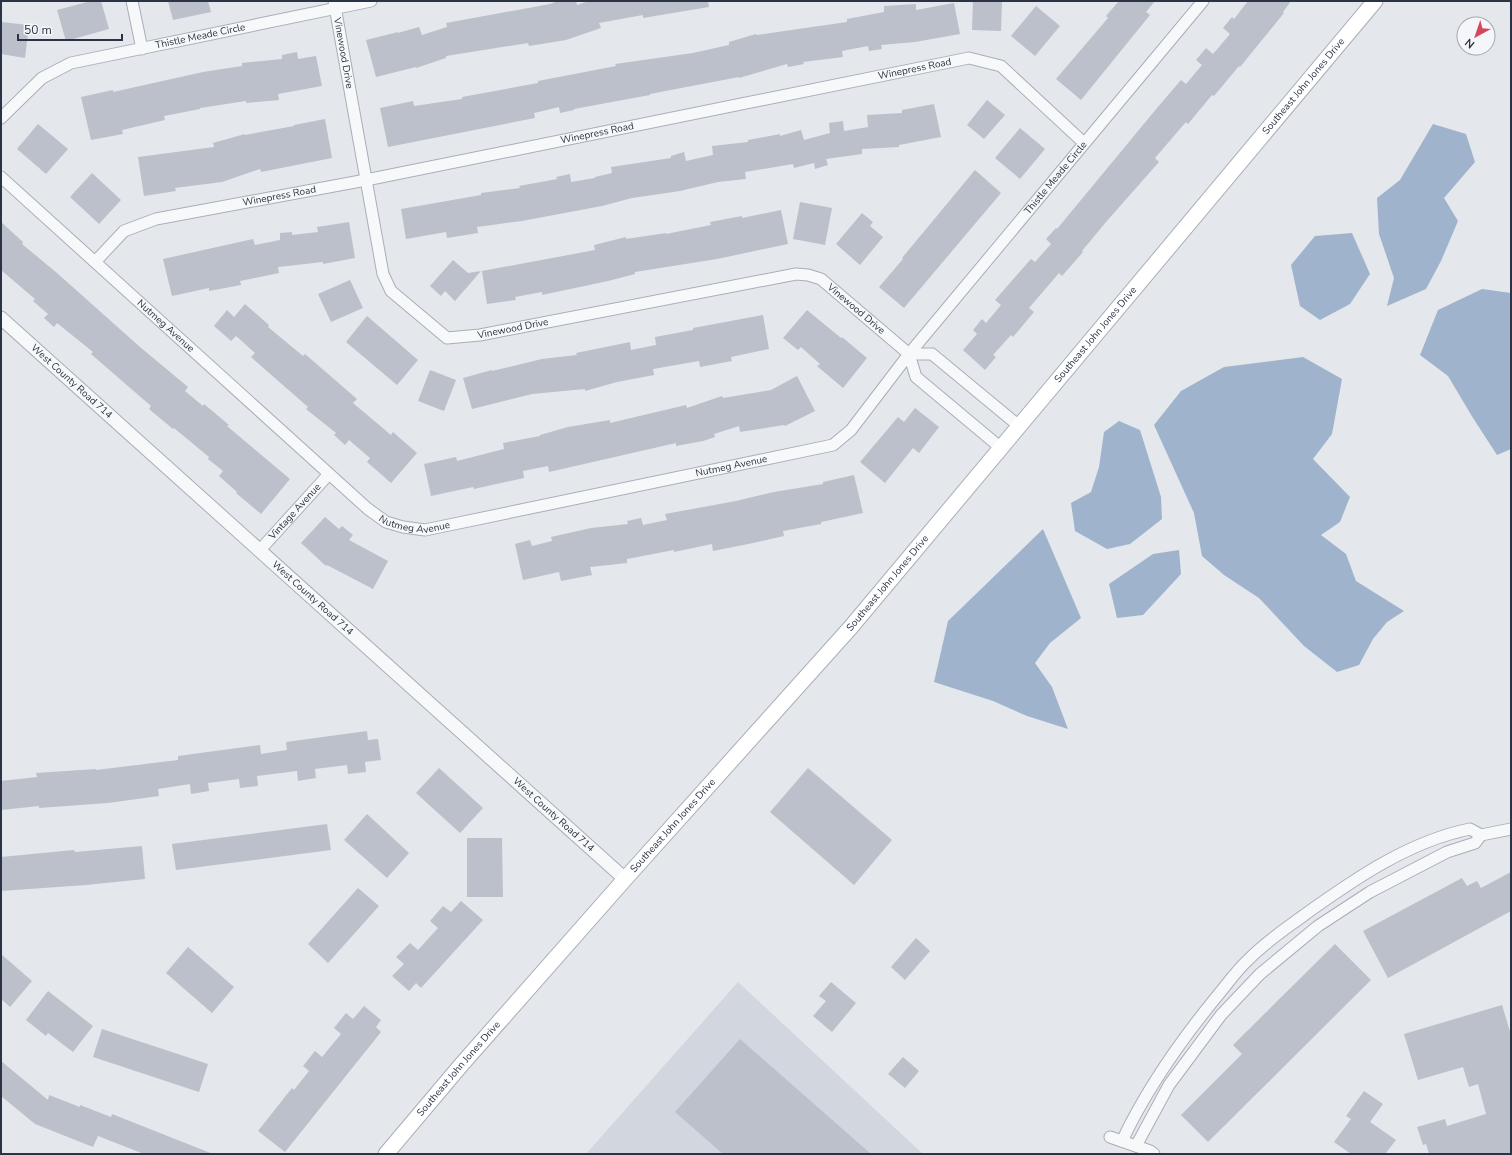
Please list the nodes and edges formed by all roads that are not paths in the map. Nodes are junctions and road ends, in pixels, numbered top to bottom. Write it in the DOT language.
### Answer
graph roads {
  1 [pos="132,1"];
  2 [pos="371,1"];
  3 [pos="1203,1"];
  4 [pos="1375,1"];
  5 [pos="335,5"];
  6 [pos="142,48"];
  7 [pos="1,118"];
  8 [pos="1084,143"];
  9 [pos="1,177"];
  10 [pos="366,180"];
  11 [pos="95,262"];
  12 [pos="1,318"];
  13 [pos="909,354"];
  14 [pos="1019,426"];
  15 [pos="1001,448"];
  16 [pos="329,474"];
  17 [pos="260,550"];
  18 [pos="1511,829"];
  19 [pos="1481,835"];
  20 [pos="625,879"];
  21 [pos="1110,1137"];
  22 [pos="1122,1141"];
  23 [pos="1136,1146"];
  24 [pos="386,1154"];
  25 [pos="1154,1154"];
  1 -- 6 [label="street"];
  2 -- 5 [label="street, Thistle Meade Circle"];
  3 -- 8 [label="street, Thistle Meade Circle"];
  4 -- 14 [label="main road, Southeast John Jones Drive"];
  5 -- 6 [label="street, Thistle Meade Circle"];
  5 -- 10 [label="street, Vinewood Drive"];
  6 -- 7 [label="street, Thistle Meade Circle"];
  8 -- 10 [label="street, Winepress Road"];
  8 -- 13 [label="street, Thistle Meade Circle"];
  9 -- 11 [label="street, Nutmeg Avenue"];
  10 -- 11 [label="street, Winepress Road"];
  10 -- 13 [label="street, Vinewood Drive"];
  11 -- 16 [label="street, Nutmeg Avenue"];
  12 -- 17 [label="street, West County Road 714"];
  13 -- 14 [label="street"];
  13 -- 15 [label="street"];
  13 -- 16 [label="street, Nutmeg Avenue"];
  14 -- 15 [label="main road, Southeast John Jones Drive"];
  15 -- 20 [label="main road, Southeast John Jones Drive"];
  16 -- 17 [label="street, Vintage Avenue"];
  17 -- 20 [label="street, West County Road 714"];
  18 -- 19 [label="street"];
  19 -- 22 [label="street"];
  19 -- 23 [label="street"];
  20 -- 24 [label="main road, Southeast John Jones Drive"];
  21 -- 22 [label="street"];
  22 -- 23 [label="street"];
  23 -- 25 [label="street"];
}
